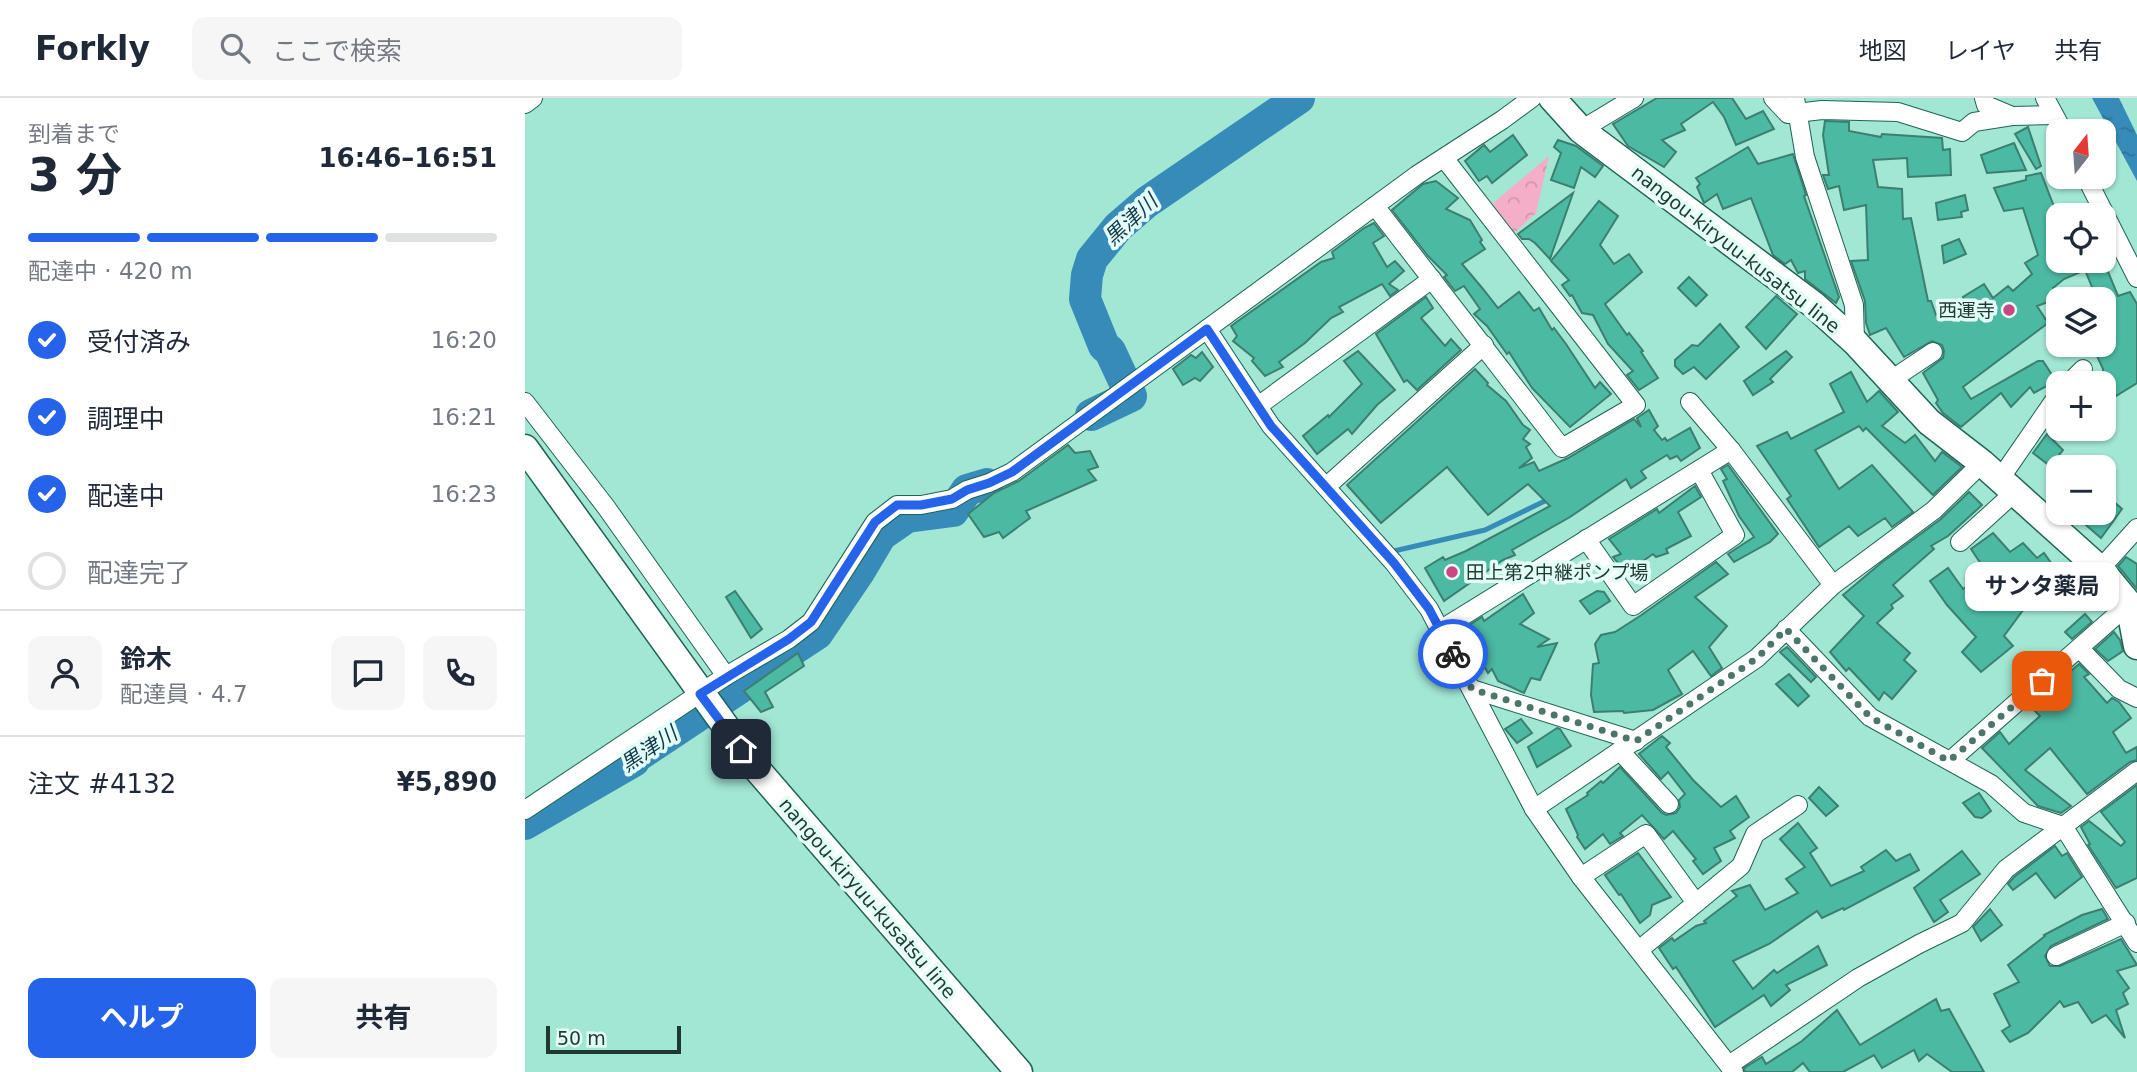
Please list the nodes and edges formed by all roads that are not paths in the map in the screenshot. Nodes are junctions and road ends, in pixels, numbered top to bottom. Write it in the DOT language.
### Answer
graph roads {
  1 [pos="533,98"];
  2 [pos="1532,98"];
  3 [pos="1552,98"];
  4 [pos="1635,98"];
  5 [pos="1773,98"];
  6 [pos="1985,98"];
  7 [pos="2045,98"];
  8 [pos="525,104"];
  9 [pos="1796,105"];
  10 [pos="2054,115"];
  11 [pos="2012,116"];
  12 [pos="2056,119"];
  13 [pos="1581,130"];
  14 [pos="1444,158"];
  15 [pos="2092,189"];
  16 [pos="1375,206"];
  17 [pos="2137,278"];
  18 [pos="1432,279"];
  19 [pos="1207,329"];
  20 [pos="1855,342"];
  21 [pos="1484,345"];
  22 [pos="1933,352"];
  23 [pos="1891,380"];
  24 [pos="1690,401"];
  25 [pos="525,402"];
  26 [pos="1258,406"];
  27 [pos="2046,412"];
  28 [pos="525,448"];
  29 [pos="1731,450"];
  30 [pos="1699,470"];
  31 [pos="1999,478"];
  32 [pos="1327,486"];
  33 [pos="2137,528"];
  34 [pos="1586,539"];
  35 [pos="1960,542"];
  36 [pos="2100,569"];
  37 [pos="1833,585"];
  38 [pos="2129,604"];
  39 [pos="1440,629"];
  40 [pos="1786,629"];
  41 [pos="2137,646"];
  42 [pos="2080,649"];
  43 [pos="726,677"];
  44 [pos="1472,689"];
  45 [pos="700,694"];
  46 [pos="2137,698"];
  47 [pos="1636,741"];
  48 [pos="1620,751"];
  49 [pos="1949,761"];
  50 [pos="2137,771"];
  51 [pos="1669,804"];
  52 [pos="1798,805"];
  53 [pos="1534,809"];
  54 [pos="525,810"];
  55 [pos="2063,826"];
  56 [pos="1581,877"];
  57 [pos="1696,903"];
  58 [pos="2126,923"];
  59 [pos="2137,943"];
  60 [pos="1639,950"];
  61 [pos="2056,956"];
  62 [pos="1731,1069"];
  63 [pos="1019,1072"];
  1 -- 8 [label="street"];
  2 -- 14 [label="street"];
  3 -- 13 [label="main road, nangou-kiryuu-kusatsu line"];
  4 -- 13 [label="street"];
  5 -- 9 [label="street"];
  6 -- 11 [label="street"];
  7 -- 10 [label="street"];
  9 -- 11 [label="street"];
  9 -- 20 [label="street"];
  10 -- 11 [label="street"];
  10 -- 12 [label="street"];
  13 -- 20 [label="main road, nangou-kiryuu-kusatsu line"];
  14 -- 16 [label="street"];
  14 -- 21 [label="street"];
  15 -- 17 [label="street"];
  16 -- 18 [label="street"];
  16 -- 19 [label="street"];
  18 -- 21 [label="street"];
  18 -- 26 [label="street"];
  19 -- 26 [label="street"];
  19 -- 43 [label="street"];
  20 -- 23 [label="main road, nangou-kiryuu-kusatsu line"];
  21 -- 32 [label="street"];
  22 -- 23 [label="street"];
  23 -- 31 [label="main road, nangou-kiryuu-kusatsu line"];
  24 -- 29 [label="street"];
  25 -- 43 [label="street"];
  26 -- 32 [label="street"];
  27 -- 31 [label="street"];
  28 -- 45 [label="main road, nangou-kiryuu-kusatsu line"];
  29 -- 30 [label="street"];
  29 -- 37 [label="street"];
  30 -- 34 [label="street"];
  30 -- 34 [label="street"];
  31 -- 35 [label="street"];
  31 -- 36 [label="main road, nangou-kiryuu-kusatsu line"];
  31 -- 37 [label="street"];
  32 -- 39 [label="street"];
  33 -- 36 [label="street"];
  34 -- 39 [label="street"];
  36 -- 38 [label="main road, nangou-kiryuu-kusatsu line"];
  37 -- 40 [label="street"];
  38 -- 41 [label="main road, nangou-kiryuu-kusatsu line"];
  38 -- 42 [label="street"];
  39 -- 44 [label="street"];
  40 -- 47 [label="street"];
  40 -- 49 [label="street"];
  42 -- 46 [label="street"];
  42 -- 49 [label="street"];
  43 -- 45 [label="street"];
  44 -- 47 [label="street"];
  44 -- 53 [label="street"];
  45 -- 54 [label="street"];
  45 -- 63 [label="main road, nangou-kiryuu-kusatsu line"];
  47 -- 48 [label="street"];
  48 -- 51 [label="street"];
  48 -- 53 [label="street"];
  49 -- 55 [label="street"];
  50 -- 55 [label="street"];
  52 -- 57 [label="street"];
  53 -- 56 [label="street"];
  55 -- 58 [label="street"];
  55 -- 62 [label="street"];
  56 -- 57 [label="street"];
  56 -- 60 [label="street"];
  57 -- 60 [label="street"];
  58 -- 59 [label="street"];
  58 -- 61 [label="street"];
  60 -- 62 [label="street"];
}
